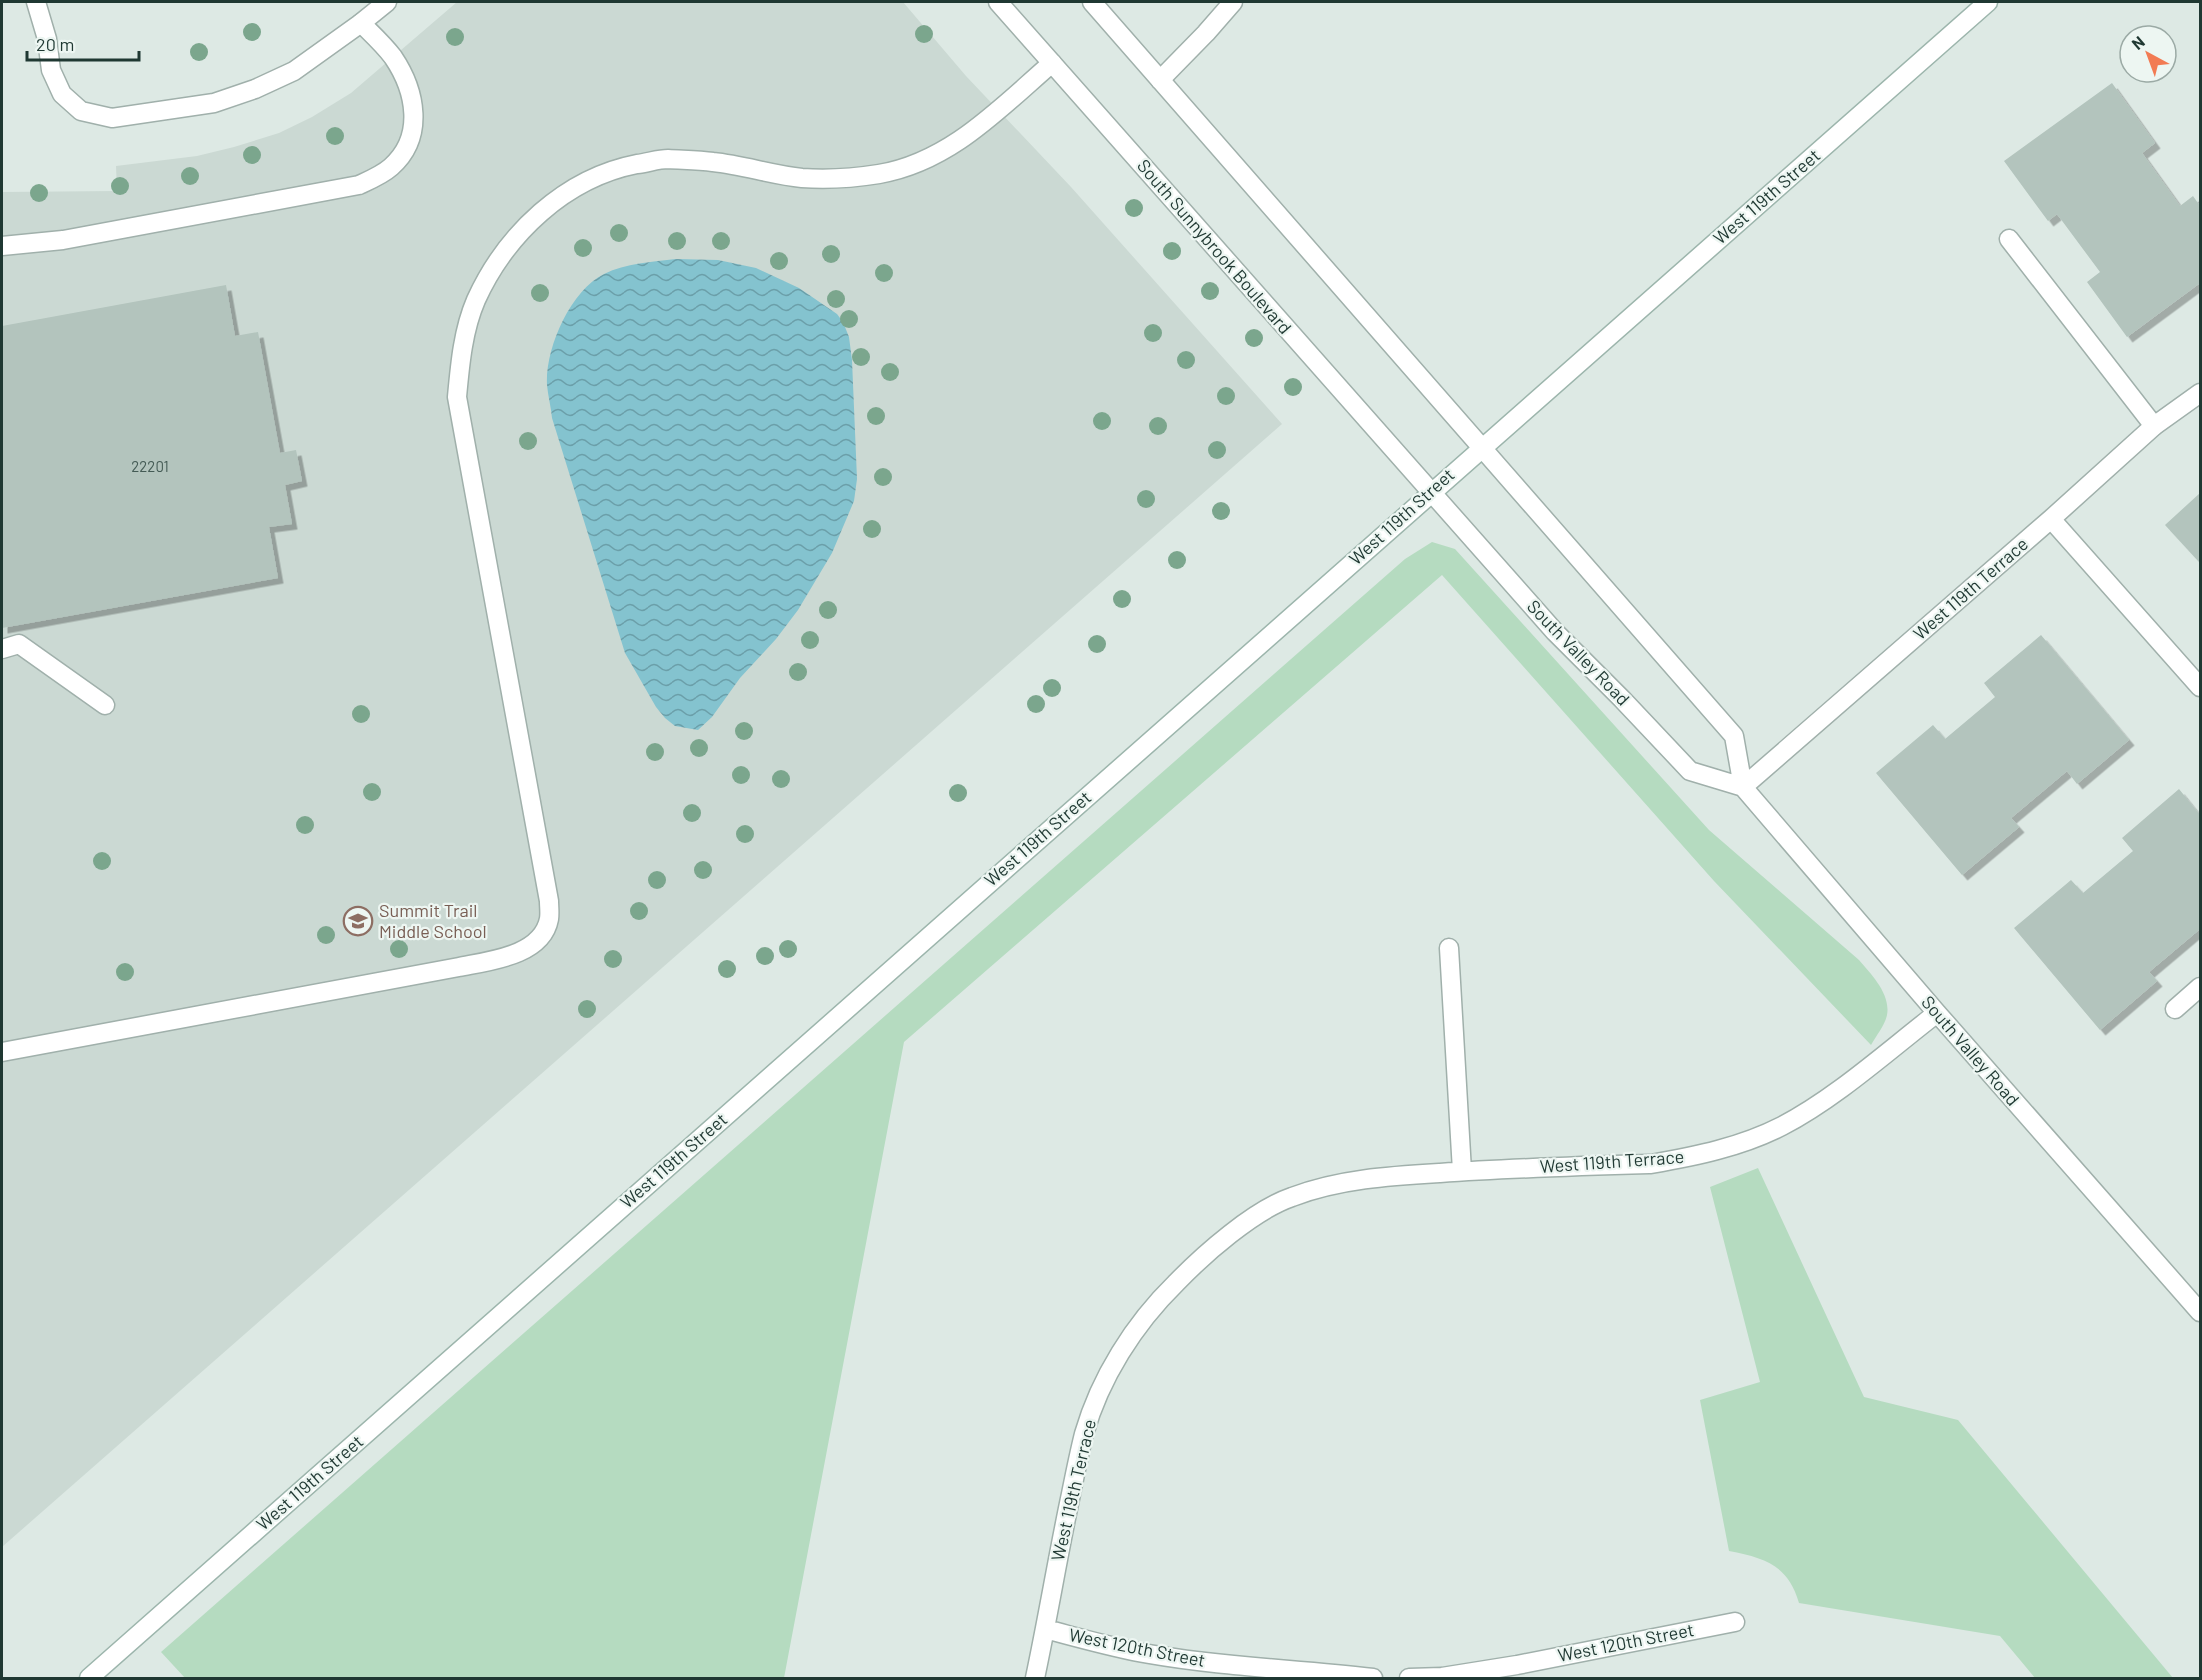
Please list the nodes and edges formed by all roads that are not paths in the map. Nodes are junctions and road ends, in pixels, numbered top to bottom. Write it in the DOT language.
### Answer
graph roads {
  1 [pos="36,2"];
  2 [pos="387,2"];
  3 [pos="998,2"];
  4 [pos="1092,2"];
  5 [pos="1233,2"];
  6 [pos="1989,2"];
  7 [pos="361,23"];
  8 [pos="1052,63"];
  9 [pos="1160,80"];
  10 [pos="2009,239"];
  11 [pos="2,246"];
  12 [pos="2200,393"];
  13 [pos="2154,426"];
  14 [pos="1482,447"];
  15 [pos="1430,493"];
  16 [pos="2051,519"];
  17 [pos="2,649"];
  18 [pos="2200,687"];
  19 [pos="105,705"];
  20 [pos="1743,787"];
  21 [pos="1449,948"];
  22 [pos="2200,987"];
  23 [pos="2175,1009"];
  24 [pos="1937,1013"];
  25 [pos="2,1052"];
  26 [pos="1462,1171"];
  27 [pos="2200,1312"];
  28 [pos="1736,1622"];
  29 [pos="1045,1629"];
  30 [pos="89,1678"];
  31 [pos="1035,1678"];
  32 [pos="1373,1678"];
  33 [pos="1409,1678"];
  1 -- 7 [label="street"];
  2 -- 7 [label="street"];
  3 -- 8 [label="street, South Sunnybrook Boulevard"];
  4 -- 9 [label="street"];
  5 -- 9 [label="street"];
  6 -- 14 [label="street, West 119th Street"];
  7 -- 11 [label="street"];
  8 -- 15 [label="street, South Sunnybrook Boulevard"];
  8 -- 25 [label="street"];
  9 -- 14 [label="street"];
  10 -- 13 [label="street"];
  12 -- 13 [label="street, West 119th Terrace"];
  13 -- 16 [label="street, West 119th Terrace"];
  14 -- 15 [label="street, West 119th Street"];
  14 -- 20 [label="street"];
  15 -- 20 [label="street, South Valley Road"];
  15 -- 30 [label="street, West 119th Street"];
  16 -- 18 [label="street"];
  16 -- 20 [label="street, West 119th Terrace"];
  17 -- 19 [label="street"];
  20 -- 24 [label="street, South Valley Road"];
  21 -- 26 [label="street"];
  22 -- 23 [label="street"];
  24 -- 26 [label="street, West 119th Terrace"];
  24 -- 27 [label="street, South Valley Road"];
  26 -- 29 [label="street, West 119th Terrace"];
  28 -- 33 [label="street, West 120th Street"];
  29 -- 31 [label="street, West 119th Terrace"];
  29 -- 32 [label="street, West 120th Street"];
}
